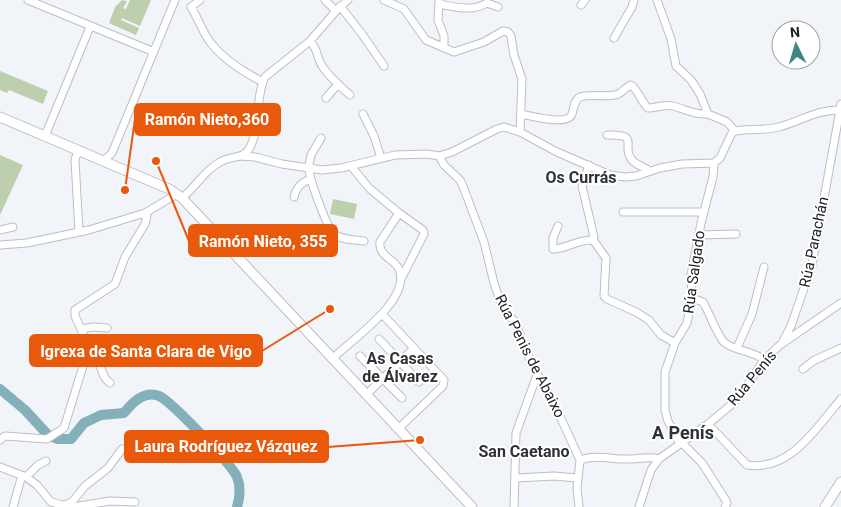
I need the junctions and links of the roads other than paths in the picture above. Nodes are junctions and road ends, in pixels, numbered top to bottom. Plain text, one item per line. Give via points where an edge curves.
1 (28, 0) edge
2 (175, 0) edge
3 (200, 0) edge
4 (325, 0) edge
5 (348, 0) edge
6 (384, 0) edge
7 (634, 0) edge
8 (657, 0) edge
9 (439, 2) edge
10 (498, 7) dead end
11 (338, 8) junction
12 (90, 27) junction
13 (614, 38) dead end
14 (310, 41) junction
15 (444, 48) junction
16 (154, 52) junction
17 (384, 66) dead end
18 (263, 82) junction
19 (338, 84) junction
20 (350, 95) dead end
21 (326, 98) dead end
22 (840, 107) edge
23 (363, 114) dead end
24 (521, 114) junction
25 (708, 114) junction
26 (0, 117) edge
27 (735, 131) junction
28 (520, 132) junction
29 (607, 135) dead end
30 (45, 136) junction
31 (321, 138) dead end
32 (250, 148) junction
33 (78, 150) junction
34 (240, 156) junction
35 (439, 156) junction
36 (255, 157) junction
37 (381, 158) junction
38 (103, 161) junction
39 (714, 163) junction
40 (589, 165) junction
41 (351, 166) junction
42 (309, 169) junction
43 (649, 171) junction
44 (311, 179) junction
45 (180, 196) junction
46 (294, 197) dead end
47 (622, 212) dead end
48 (704, 212) junction
49 (146, 213) junction
50 (399, 213) junction
51 (558, 226) dead end
52 (14, 227) dead end
53 (0, 230) edge
54 (79, 232) junction
55 (736, 234) dead end
56 (699, 235) junction
57 (593, 240) junction
58 (364, 241) dead end
59 (0, 245) edge
60 (409, 264) junction
61 (396, 266) junction
62 (764, 267) dead end
63 (401, 279) junction
64 (692, 298) junction
65 (841, 303) edge
66 (382, 314) junction
67 (106, 328) dead end
68 (82, 329) junction
69 (379, 339) dead end
70 (675, 344) junction
71 (780, 345) junction
72 (414, 348) junction
73 (737, 348) junction
74 (841, 348) edge
75 (87, 353) junction
76 (360, 356) dead end
77 (332, 359) junction
78 (764, 360) junction
79 (400, 362) junction
80 (803, 369) dead end
81 (537, 374) junction
82 (383, 378) junction
83 (110, 382) dead end
84 (419, 382) dead end
85 (367, 394) junction
86 (402, 398) dead end
87 (841, 399) edge
88 (708, 424) junction
89 (399, 428) junction
90 (0, 440) edge
91 (681, 443) junction
92 (122, 450) dead end
93 (659, 459) junction
94 (580, 460) junction
95 (46, 461) dead end
96 (0, 466) edge
97 (24, 476) junction
98 (516, 478) junction
99 (577, 478) junction
100 (841, 482) edge
101 (135, 502) dead end
102 (62, 505) junction
103 (13, 507) edge
104 (472, 507) edge
105 (514, 507) edge
106 (579, 507) edge
107 (639, 507) edge
108 (725, 507) edge
109 (826, 507) edge

1 - 12 street
2 - 16 street
3 - 18 street via 191,7 210,41 225,58
4 - 11 street
5 - 11 street
6 - 15 street via 404,9 426,40
7 - 13 street
8 - 25 street via 671,39 676,66 692,80
9 - 10 street via 467,9 487,3
9 - 15 street via 438,20 444,36
11 - 14 street
11 - 17 street via 362,34
12 - 16 street
12 - 30 street
14 - 18 street
14 - 19 street via 322,65
15 - 24 street via 458,52 503,31 508,32 522,79
16 - 38 street via 112,153
18 - 32 street
19 - 20 street
19 - 21 street
22 - 27 street via 778,127
22 - 71 street, Rúa Parachán via 812,265 791,326
23 - 37 street
24 - 25 street via 566,120 572,116 578,98 618,94 631,85 648,108 672,106 685,112
24 - 28 street
25 - 27 street via 727,122
26 - 30 main road
27 - 39 street
28 - 35 street via 500,128
28 - 40 street
29 - 43 street via 627,138 632,161
30 - 33 main road
31 - 42 street via 311,155
32 - 34 street
32 - 36 street
33 - 38 main road
33 - 54 street via 75,160
34 - 36 street
34 - 45 street via 222,160
35 - 37 street via 406,154
35 - 81 street, Rúa Penis de Abaixo via 460,180 484,242 502,307 516,321
36 - 42 street
37 - 41 street
38 - 45 main road
39 - 43 street via 682,164
39 - 48 street, Rúa Salgado
40 - 43 street via 618,177
40 - 57 street via 582,186
41 - 42 street
41 - 50 street via 369,188
42 - 44 street
44 - 46 street via 297,188
44 - 58 street via 327,224 334,234
45 - 49 street
45 - 77 main road
47 - 48 street, Rúa Salgado
48 - 56 street, Rúa Salgado
49 - 54 street
49 - 68 street via 144,224 124,257 115,284 75,310
50 - 60 street via 421,227 424,234
50 - 61 street via 379,246
51 - 57 street via 553,249
52 - 53 street
54 - 59 street
55 - 56 street
56 - 64 street, Rúa Salgado via 691,275
57 - 70 street via 606,258 604,296 648,320
60 - 61 street
60 - 63 street
61 - 63 street
62 - 73 street via 752,314
63 - 66 street via 397,294
64 - 70 street, Rúa Salgado via 687,323
64 - 73 street via 703,302 725,343
65 - 71 street, Rúa Penís
66 - 72 street
66 - 77 street
67 - 68 street
68 - 75 street
69 - 79 street
70 - 91 street, Rúa Salgado via 665,372 665,410
71 - 78 street, Rúa Penís
72 - 79 street
72 - 89 street via 444,380 444,386
73 - 78 street
74 - 80 street
75 - 83 street via 99,360 106,380
75 - 90 street via 64,428 47,439 5,436
76 - 82 street
77 - 85 main road
78 - 88 street, Rúa Penís via 740,396
79 - 82 street
79 - 84 street
81 - 94 street, Rúa Penis de Abaixo
81 - 98 street via 516,433
82 - 85 street
82 - 86 street
85 - 89 main road
87 - 88 street via 809,438 786,457 766,465 748,465
88 - 91 street, Rúa Penís
89 - 104 main road
91 - 93 street, Rúa Penís
91 - 108 street, Rúa Salgado via 702,463 725,499
92 - 102 street via 72,502
93 - 94 street via 593,456
93 - 107 street, Rúa Penís via 651,470
94 - 99 street
95 - 97 street
96 - 97 street
97 - 102 street via 52,502
97 - 103 street
98 - 99 street
98 - 105 street
99 - 106 street
100 - 109 main road
101 - 102 street

